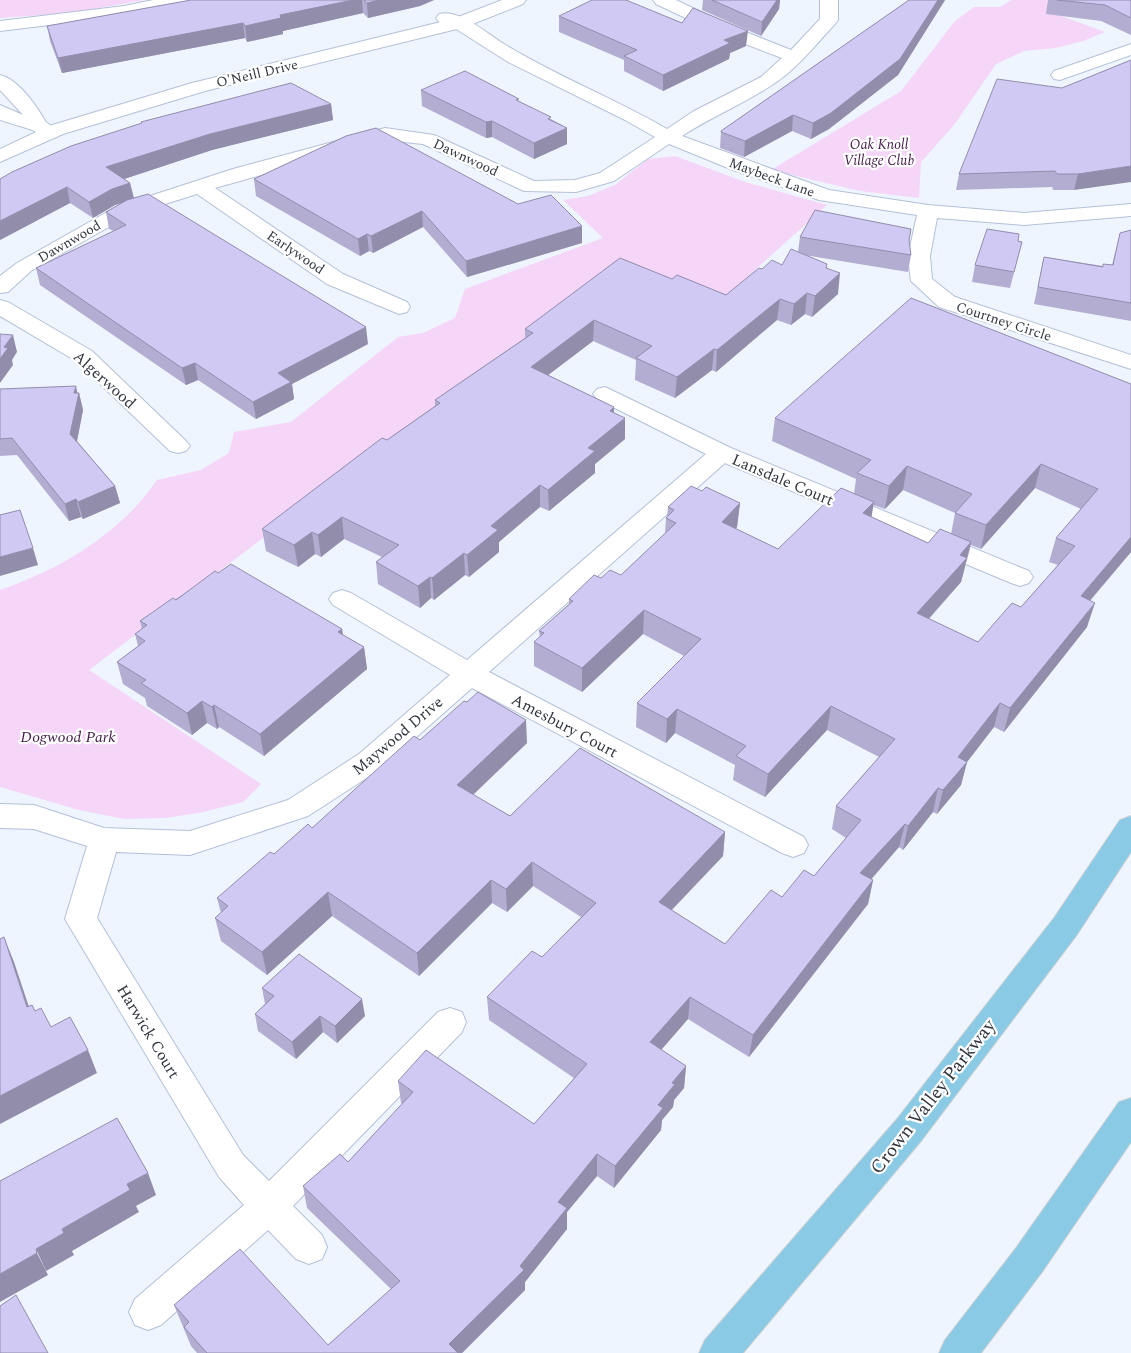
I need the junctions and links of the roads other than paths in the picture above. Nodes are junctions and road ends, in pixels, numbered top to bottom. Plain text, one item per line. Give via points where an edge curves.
1 (179, 0) edge
2 (494, 0) edge
3 (517, 0) edge
4 (662, 0) edge
5 (829, 0) edge
6 (71, 18) junction
7 (452, 21) junction
8 (0, 26) edge
9 (0, 39) edge
10 (1131, 49) edge
11 (794, 58) junction
12 (1060, 75) dead end
13 (0, 80) edge
14 (0, 111) edge
15 (44, 129) junction
16 (670, 138) junction
17 (0, 141) edge
18 (0, 156) edge
19 (199, 186) junction
20 (1131, 210) edge
21 (928, 211) junction
22 (0, 287) edge
23 (0, 307) edge
24 (399, 307) dead end
25 (1131, 362) edge
26 (605, 394) dead end
27 (178, 446) dead end
28 (722, 453) junction
29 (1020, 577) dead end
30 (342, 598) dead end
31 (469, 674) junction
32 (0, 816) edge
33 (1131, 828) edge
34 (104, 840) junction
35 (793, 845) dead end
36 (450, 1022) dead end
37 (1131, 1113) edge
38 (269, 1206) junction
39 (309, 1247) dead end
40 (148, 1312) dead end
41 (718, 1353) edge
42 (958, 1353) edge

1 - 6 street
2 - 7 street, O'Neill Drive
3 - 7 street, O'Neill Drive
4 - 11 street
5 - 11 street, Dawnwood via 830,20
6 - 8 street
6 - 9 street
7 - 15 street, O'Neill Drive
7 - 16 street, Maybeck Lane via 514,58
10 - 12 street
11 - 16 street, Dawnwood via 767,81 702,115
13 - 15 street via 28,107
14 - 15 street
15 - 17 street, O'Neill Drive
15 - 18 street, O'Neill Drive
16 - 19 street, Dawnwood via 607,177 576,186 531,187 427,139 385,134
16 - 21 street, Maybeck Lane via 826,196
19 - 22 street, Dawnwood via 123,211 24,267
19 - 24 street, Earlywood via 335,279
20 - 21 street, Maybeck Lane via 1024,219
21 - 25 street, Courtney Circle via 919,256 922,281 947,302
23 - 27 street, Algerwood via 84,356
26 - 28 street, Lansdale Court
28 - 29 street, Lansdale Court
28 - 31 street, Maywood Drive
30 - 31 street, Amesbury Court
31 - 34 street, Maywood Drive via 369,762 298,808 190,843
31 - 35 street, Amesbury Court
32 - 34 street, Maywood Drive via 34,817
33 - 41 main road, Crown Valley Parkway via 1065,927 909,1130
34 - 38 street, Harwick Court via 81,919 231,1166
36 - 38 street
37 - 42 main road via 1029,1260
38 - 39 street, Harwick Court
38 - 40 street

